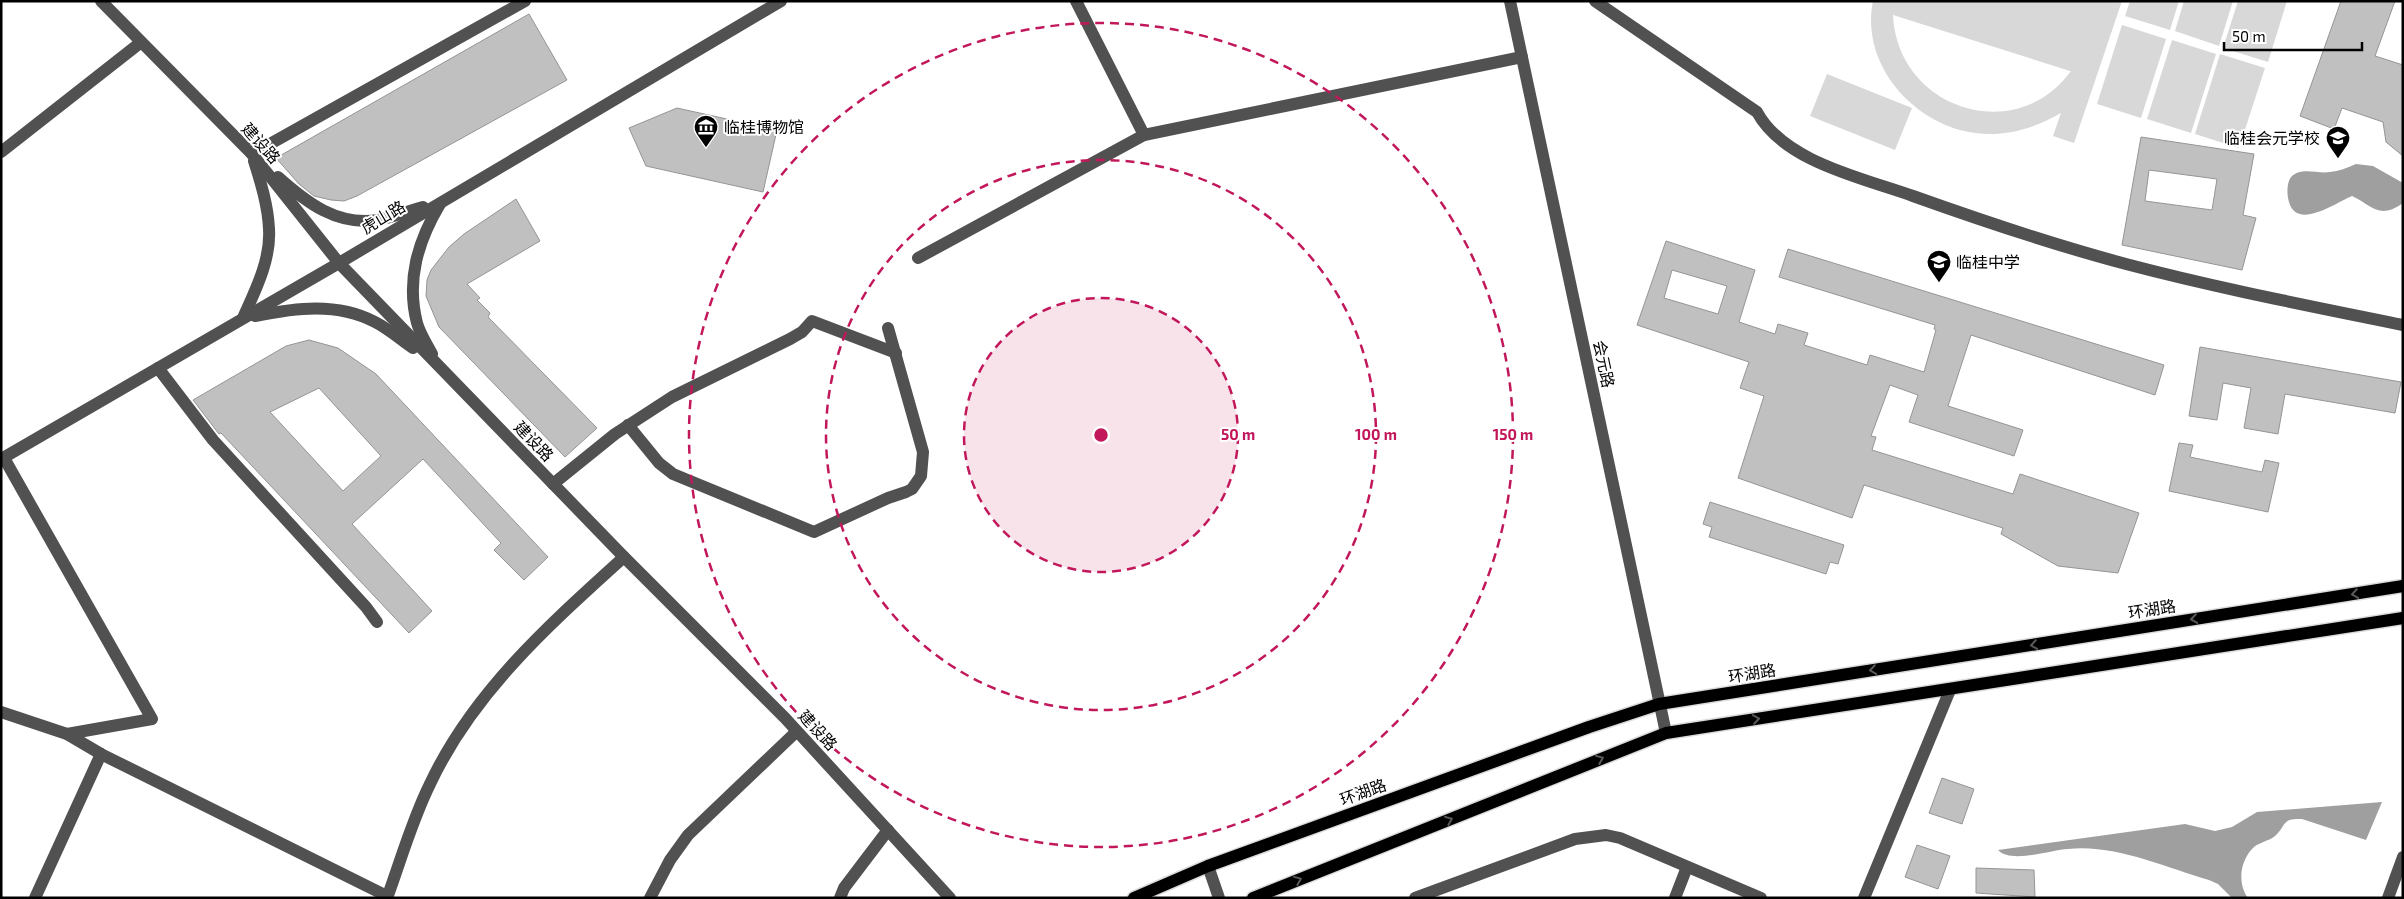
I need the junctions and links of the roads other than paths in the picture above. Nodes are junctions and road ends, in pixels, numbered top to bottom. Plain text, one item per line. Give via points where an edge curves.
1 (101, 1) edge
2 (525, 1) edge
3 (781, 1) edge
4 (1076, 1) edge
5 (1510, 1) edge
6 (1595, 1) edge
7 (140, 43) junction
8 (1522, 57) junction
9 (1144, 135) junction
10 (1, 152) edge
11 (252, 154) junction
12 (442, 202) junction
13 (918, 258) dead end
14 (339, 263) junction
15 (243, 318) junction
16 (2403, 325) edge
17 (888, 328) dead end
18 (896, 353) junction
19 (438, 366) junction
20 (158, 368) junction
21 (628, 425) junction
22 (2, 458) edge
23 (553, 484) junction
24 (624, 557) junction
25 (2403, 586) edge
26 (2403, 618) edge
27 (377, 622) dead end
28 (1950, 690) junction
29 (1659, 704) junction
30 (1, 712) edge
31 (796, 732) junction
32 (1666, 733) junction
33 (67, 734) junction
34 (101, 754) junction
35 (888, 830) junction
36 (2403, 857) edge
37 (1208, 866) junction
38 (1687, 867) junction
39 (387, 897) edge
40 (35, 898) edge
41 (650, 898) edge
42 (840, 898) edge
43 (950, 898) edge
44 (1134, 898) edge
45 (1219, 898) edge
46 (1253, 898) edge
47 (1415, 898) edge
48 (1674, 898) edge
49 (1761, 898) edge
50 (1864, 898) edge
51 (2388, 898) edge

1 - 7 street, 建设路
2 - 11 street
3 - 12 street, 虎山路
4 - 9 street
5 - 8 street, 会元路
6 - 16 street via 1757,112 1771,132 1814,161 1966,215 2124,264
7 - 10 street
7 - 11 street, 建设路
8 - 9 street
8 - 29 street, 会元路
9 - 13 street
11 - 12 street via 306,201 338,218 377,220
11 - 14 street, 建设路
11 - 15 street via 270,231 259,282
12 - 14 street, 虎山路
12 - 19 street via 425,229 416,256 412,286 417,324
14 - 15 street, 虎山路
14 - 19 street, 建设路
15 - 19 street via 283,310 329,307 375,322
15 - 20 street, 虎山路
17 - 18 street
18 - 21 street via 812,321 802,332 672,397
18 - 21 street via 923,452 920,476 912,489 814,532 673,474 659,463
19 - 23 street, 建设路
20 - 22 street, 虎山路
20 - 27 street via 213,440
21 - 23 street
22 - 33 street via 152,719
23 - 24 street, 建设路
24 - 31 street, 建设路
24 - 39 street via 503,672 477,704 430,784
25 -> 29 main road, 环湖路
26 - 28 main road
32 -> 28 main road
28 - 50 street
29 - 32 street, 会元路
29 - 37 main road, 环湖路
30 - 33 street
31 - 35 street, 建设路
31 - 41 street via 688,835 670,860
46 -> 32 main road
33 - 34 street
34 - 39 street
34 - 40 street
35 - 42 street
35 - 43 street, 建设路
36 - 51 street
37 - 44 main road, 环湖路
37 - 45 street
38 - 47 street via 1620,838 1590,836
38 - 48 street
38 - 49 street

